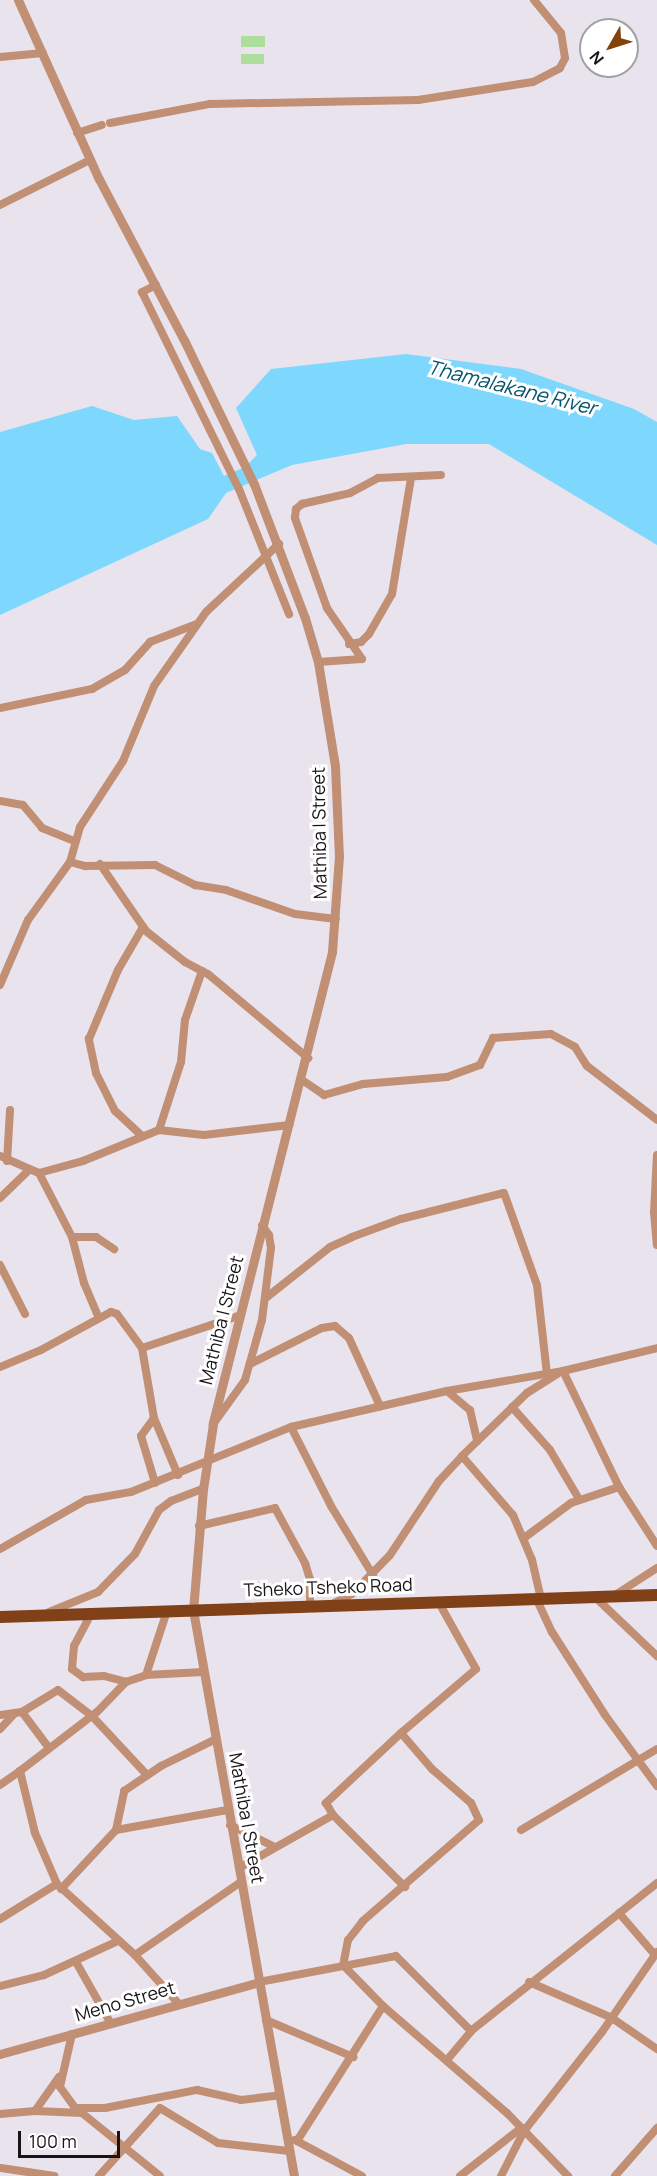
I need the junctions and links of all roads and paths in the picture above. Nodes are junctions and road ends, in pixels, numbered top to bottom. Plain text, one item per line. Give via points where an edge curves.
1 (18, 0) edge
2 (534, 0) edge
3 (43, 53) junction
4 (0, 57) edge
5 (77, 133) junction
6 (90, 160) junction
7 (0, 205) edge
8 (156, 285) junction
9 (441, 475) dead end
10 (411, 478) junction
11 (279, 544) junction
12 (266, 554) junction
13 (289, 614) dead end
14 (197, 624) junction
15 (349, 644) junction
16 (318, 662) junction
17 (0, 708) edge
18 (0, 801) edge
19 (74, 841) junction
20 (70, 862) junction
21 (100, 864) junction
22 (336, 919) junction
23 (142, 927) junction
24 (202, 971) junction
25 (0, 985) edge
26 (308, 1058) junction
27 (302, 1080) junction
28 (10, 1110) dead end
29 (657, 1120) edge
30 (290, 1125) junction
31 (159, 1130) junction
32 (142, 1136) junction
33 (657, 1155) edge
34 (3, 1158) edge
35 (28, 1172) junction
36 (39, 1173) junction
37 (0, 1198) edge
38 (656, 1212) edge
39 (262, 1225) junction
40 (72, 1237) junction
41 (657, 1245) edge
42 (114, 1249) dead end
43 (0, 1267) edge
44 (267, 1297) junction
45 (25, 1314) dead end
46 (238, 1316) junction
47 (99, 1318) junction
48 (142, 1348) junction
49 (657, 1348) edge
50 (250, 1364) junction
51 (0, 1367) edge
52 (562, 1371) junction
53 (547, 1374) junction
54 (447, 1390) junction
55 (380, 1406) junction
56 (512, 1407) junction
57 (154, 1418) junction
58 (213, 1424) junction
59 (291, 1427) junction
60 (477, 1441) junction
61 (462, 1456) junction
62 (207, 1459) junction
63 (178, 1475) junction
64 (154, 1483) junction
65 (619, 1487) junction
66 (203, 1489) junction
67 (579, 1499) junction
68 (199, 1526) junction
69 (524, 1538) junction
70 (657, 1546) edge
71 (0, 1549) edge
72 (657, 1568) edge
73 (373, 1575) junction
74 (657, 1595) edge
75 (614, 1596) junction
76 (595, 1597) junction
77 (538, 1598) junction
78 (438, 1601) junction
79 (330, 1605) junction
80 (310, 1606) junction
81 (193, 1610) junction
82 (167, 1611) junction
83 (91, 1614) junction
84 (38, 1616) junction
85 (0, 1617) edge
86 (657, 1656) edge
87 (203, 1672) junction
88 (146, 1675) junction
89 (126, 1682) junction
90 (18, 1712) junction
91 (0, 1715) edge
92 (92, 1716) junction
93 (0, 1729) edge
94 (401, 1733) junction
95 (216, 1739) junction
96 (49, 1748) junction
97 (657, 1749) edge
98 (635, 1760) junction
99 (20, 1771) junction
100 (147, 1775) junction
101 (0, 1785) edge
102 (657, 1786) edge
103 (227, 1810) junction
104 (333, 1815) junction
105 (230, 1825) junction
106 (116, 1830) junction
107 (521, 1830) dead end
108 (275, 1846) junction
109 (238, 1868) junction
110 (241, 1882) junction
111 (657, 1884) edge
112 (59, 1887) junction
113 (405, 1887) junction
114 (619, 1913) junction
115 (0, 1919) edge
116 (118, 1941) junction
117 (656, 1953) edge
118 (135, 1955) junction
119 (76, 1962) junction
120 (344, 1965) junction
121 (259, 1982) junction
122 (529, 1982) junction
123 (0, 1986) edge
124 (178, 2003) junction
125 (383, 2006) junction
126 (612, 2018) junction
127 (266, 2020) junction
128 (110, 2022) junction
129 (471, 2031) junction
130 (72, 2034) junction
131 (657, 2049) edge
132 (0, 2054) edge
133 (353, 2057) junction
134 (447, 2060) junction
135 (60, 2076) junction
136 (280, 2095) junction
137 (74, 2108) junction
138 (35, 2110) junction
139 (82, 2113) junction
140 (0, 2114) edge
141 (657, 2128) edge
142 (522, 2129) junction
143 (287, 2136) junction
144 (297, 2141) junction
145 (126, 2148) junction
146 (289, 2151) junction
147 (1, 2168) edge
148 (158, 2175) edge
149 (7, 2176) edge
150 (54, 2176) edge
151 (99, 2176) edge
152 (294, 2176) edge
153 (362, 2176) edge
154 (460, 2176) edge
155 (501, 2176) edge
156 (568, 2176) edge
157 (615, 2176) edge

1 - 3 street, Mathiba I Street
2 - 5 street via 561,33 565,58 560,68 533,82 418,100 210,104
3 - 4 street
3 - 5 street, Mathiba I Street
5 - 6 street, Mathiba I Street
6 - 7 street
6 - 8 street, Mathiba I Street
8 - 11 street, Mathiba I Street via 230,432
8 - 12 street via 142,292 239,489
9 - 10 street
10 - 15 street via 392,594 369,634 362,642
10 - 15 street via 378,478 350,493 302,504 296,509 295,519 327,608
11 - 12 street
11 - 16 street, Mathiba I Street
12 - 13 street
12 - 14 street
14 - 17 street via 150,642 125,670 92,689
14 - 19 street via 154,686 123,760
15 - 16 street via 362,659
16 - 22 street, Mathiba I Street via 337,794
18 - 19 street via 23,806 42,828
19 - 20 street
20 - 21 street
20 - 25 street via 28,920
21 - 22 street via 165,867 195,885 226,890 295,914
21 - 23 street
22 - 26 street, Mathiba I Street
23 - 24 street
23 - 32 street via 88,1039 96,1073 115,1111
24 - 26 street
24 - 31 street via 185,1020 181,1062
26 - 27 street, Mathiba I Street
27 - 29 street via 324,1095 363,1084 447,1077 480,1065 493,1038 552,1034 575,1047 587,1066
27 - 30 street, Mathiba I Street
28 - 34 street
30 - 31 street via 204,1135
30 - 39 street, Mathiba I Street
31 - 32 street
32 - 36 street via 74,1164
33 - 38 street
34 - 35 street
35 - 36 street
35 - 37 street
36 - 40 street
38 - 41 street
39 - 44 street via 270,1234 271,1248
39 - 46 street, Mathiba I Street
40 - 42 street via 96,1237
40 - 47 street via 84,1283
43 - 45 street
44 - 50 street
44 - 53 street via 313,1259 345,1240 401,1219 504,1193 537,1285
46 - 48 street
46 - 58 street, Mathiba I Street
47 - 48 street via 117,1314
47 - 51 street
48 - 57 street
49 - 52 street
50 - 55 street via 322,1328 335,1326 349,1338
50 - 58 street via 239,1391
52 - 53 street
52 - 56 street
52 - 65 street
53 - 54 street
54 - 55 street
54 - 60 street via 470,1410
55 - 59 street
56 - 60 street
56 - 67 street via 550,1450
57 - 63 street
57 - 64 street via 141,1436
58 - 62 street, Mathiba I Street
59 - 62 street
59 - 73 street via 331,1506
60 - 61 street
61 - 69 street via 506,1505
61 - 73 street via 439,1481 403,1540
62 - 63 street
62 - 66 street, Mathiba I Street
63 - 64 street
64 - 71 street via 122,1495 106,1494 86,1500
65 - 67 street
65 - 70 street
66 - 68 street, Mathiba I Street
66 - 84 street via 164,1505 135,1554 98,1592
67 - 69 street
68 - 80 street via 275,1508 305,1563
68 - 81 street, Mathiba I Street
69 - 77 street
72 - 75 street
73 - 79 street
74 - 75 highway, Tsheko Tsheko Road
75 - 76 highway, Tsheko Tsheko Road
76 - 77 highway, Tsheko Tsheko Road
76 - 86 street
77 - 78 highway, Tsheko Tsheko Road
77 - 98 street via 552,1632
78 - 79 highway, Tsheko Tsheko Road
78 - 94 street via 476,1669
79 - 80 highway, Tsheko Tsheko Road
80 - 81 highway, Tsheko Tsheko Road
81 - 82 highway, Tsheko Tsheko Road
81 - 87 street, Mathiba I Street
82 - 83 highway, Tsheko Tsheko Road
82 - 88 street
83 - 84 highway, Tsheko Tsheko Road
83 - 89 street via 74,1646 72,1669 83,1677 104,1676
84 - 85 highway, Tsheko Tsheko Road
87 - 88 street
87 - 95 street, Mathiba I Street
88 - 89 street
89 - 92 street
90 - 91 street
90 - 92 street via 58,1690
90 - 93 street
90 - 96 street
92 - 96 street
92 - 100 street
94 - 104 street via 327,1800
94 - 113 street via 432,1769 471,1803 479,1820
95 - 100 street
95 - 103 street, Mathiba I Street
96 - 99 street
97 - 98 street
98 - 102 street
98 - 107 street
99 - 101 street
99 - 112 street via 35,1833
100 - 106 street via 122,1793
103 - 105 street, Mathiba I Street
103 - 106 street
104 - 108 street
104 - 113 street
105 - 108 street
105 - 109 street, Mathiba I Street
106 - 112 street
108 - 109 street
109 - 110 street, Mathiba I Street
110 - 118 street
110 - 121 street, Mathiba I Street
111 - 114 street
112 - 115 street
112 - 116 street
113 - 120 street via 353,1931 344,1950
114 - 117 street
114 - 122 street
116 - 118 street
116 - 119 street
117 - 126 street
118 - 124 street
119 - 123 street
119 - 128 street
120 - 121 street
120 - 125 street
120 - 129 street via 396,1956
121 - 124 street, Meno Street
121 - 127 street, Mathiba I Street
122 - 126 street
122 - 129 street
124 - 128 street, Meno Street
125 - 133 street
125 - 134 street
126 - 131 street
126 - 142 street
127 - 133 street
127 - 136 street, Mathiba I Street
128 - 130 street, Meno Street
129 - 134 street
130 - 132 street, Meno Street
130 - 135 street
133 - 144 street
134 - 142 street
135 - 137 street via 62,2094
135 - 138 street
136 - 137 street via 241,2100 197,2090 105,2108
136 - 143 street, Mathiba I Street
137 - 139 street
138 - 139 street
138 - 140 street
139 - 145 street
141 - 157 street
142 - 154 street
142 - 155 street
142 - 156 street
143 - 144 street
143 - 146 street, Mathiba I Street
144 - 153 street
145 - 146 street via 160,2108 218,2143
145 - 148 street
145 - 151 street
146 - 152 street, Mathiba I Street
147 - 149 street
147 - 150 street

